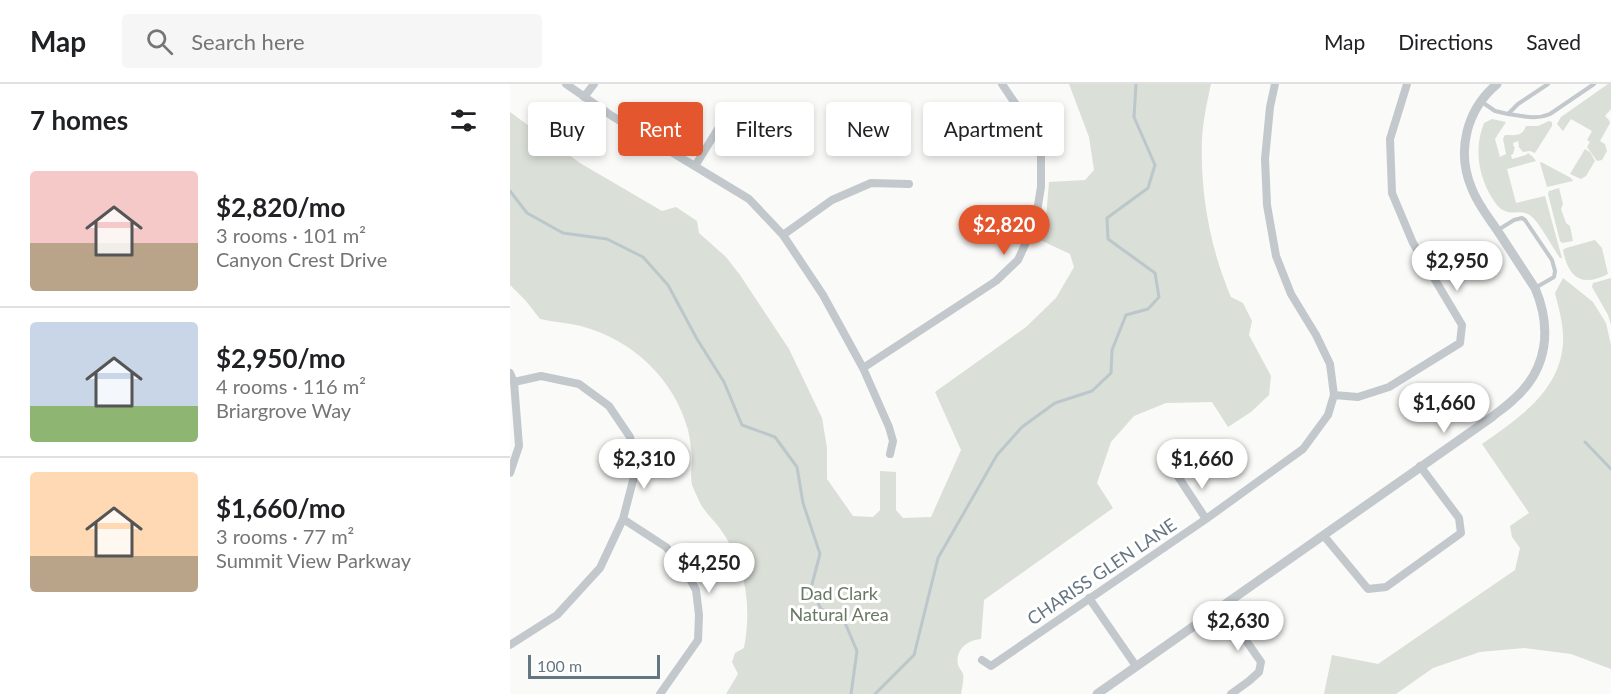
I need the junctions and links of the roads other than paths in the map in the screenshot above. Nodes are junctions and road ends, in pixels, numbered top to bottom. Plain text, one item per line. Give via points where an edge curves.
1 (566, 84) edge
2 (594, 84) edge
3 (1002, 84) edge
4 (1275, 84) edge
5 (1407, 84) edge
6 (1497, 84) edge
7 (1548, 84) edge
8 (1594, 84) edge
9 (584, 97) junction
10 (1481, 101) junction
11 (1508, 114) junction
12 (715, 133) edge
13 (694, 166) junction
14 (909, 184) dead end
15 (1497, 231) junction
16 (783, 235) junction
17 (1534, 288) junction
18 (863, 368) junction
19 (510, 373) edge
20 (514, 382) junction
21 (1334, 395) junction
22 (890, 454) dead end
23 (1420, 466) junction
24 (510, 473) edge
25 (1177, 475) dead end
26 (623, 519) junction
27 (1206, 519) junction
28 (1324, 536) junction
29 (1089, 598) junction
30 (1222, 606) junction
31 (510, 645) edge
32 (982, 660) dead end
33 (1136, 666) junction
34 (660, 694) edge
35 (1097, 694) edge
36 (1231, 694) edge

1 - 9 street
2 - 9 street
3 - 18 street via 1041,151 1035,223 1018,260 996,281
4 - 21 street, CHARISS GLEN LANE via 1265,159 1275,256 1330,364
5 - 21 street via 1390,139 1392,193 1413,243 1462,324 1460,343 1389,387 1358,397
6 - 10 street
7 - 11 lane
8 - 11 lane via 1544,117
9 - 13 street
10 - 11 lane via 1494,111
10 - 15 street via 1466,133 1464,161 1473,191
12 - 13 street
13 - 16 street via 749,199
14 - 16 street via 872,183 832,200
15 - 17 street
15 - 17 lane via 1522,218 1552,260 1554,277
16 - 18 street via 824,295
17 - 23 street via 1543,311 1545,337 1533,376 1514,400
18 - 22 street via 889,427 893,441
19 - 20 street
20 - 24 street via 519,446
20 - 26 street via 541,376 579,384 609,406 630,437 636,469
21 - 27 street, CHARISS GLEN LANE via 1328,415 1303,449
23 - 28 street
23 - 28 street via 1459,518 1461,533 1386,587 1368,588
25 - 27 street
26 - 31 street via 600,568 557,615
26 - 34 street via 666,547 696,590 698,640
27 - 29 street, CHARISS GLEN LANE
28 - 30 street
29 - 32 street, CHARISS GLEN LANE via 991,666
29 - 33 street
30 - 33 street
30 - 36 street via 1261,662 1259,672
33 - 35 street

